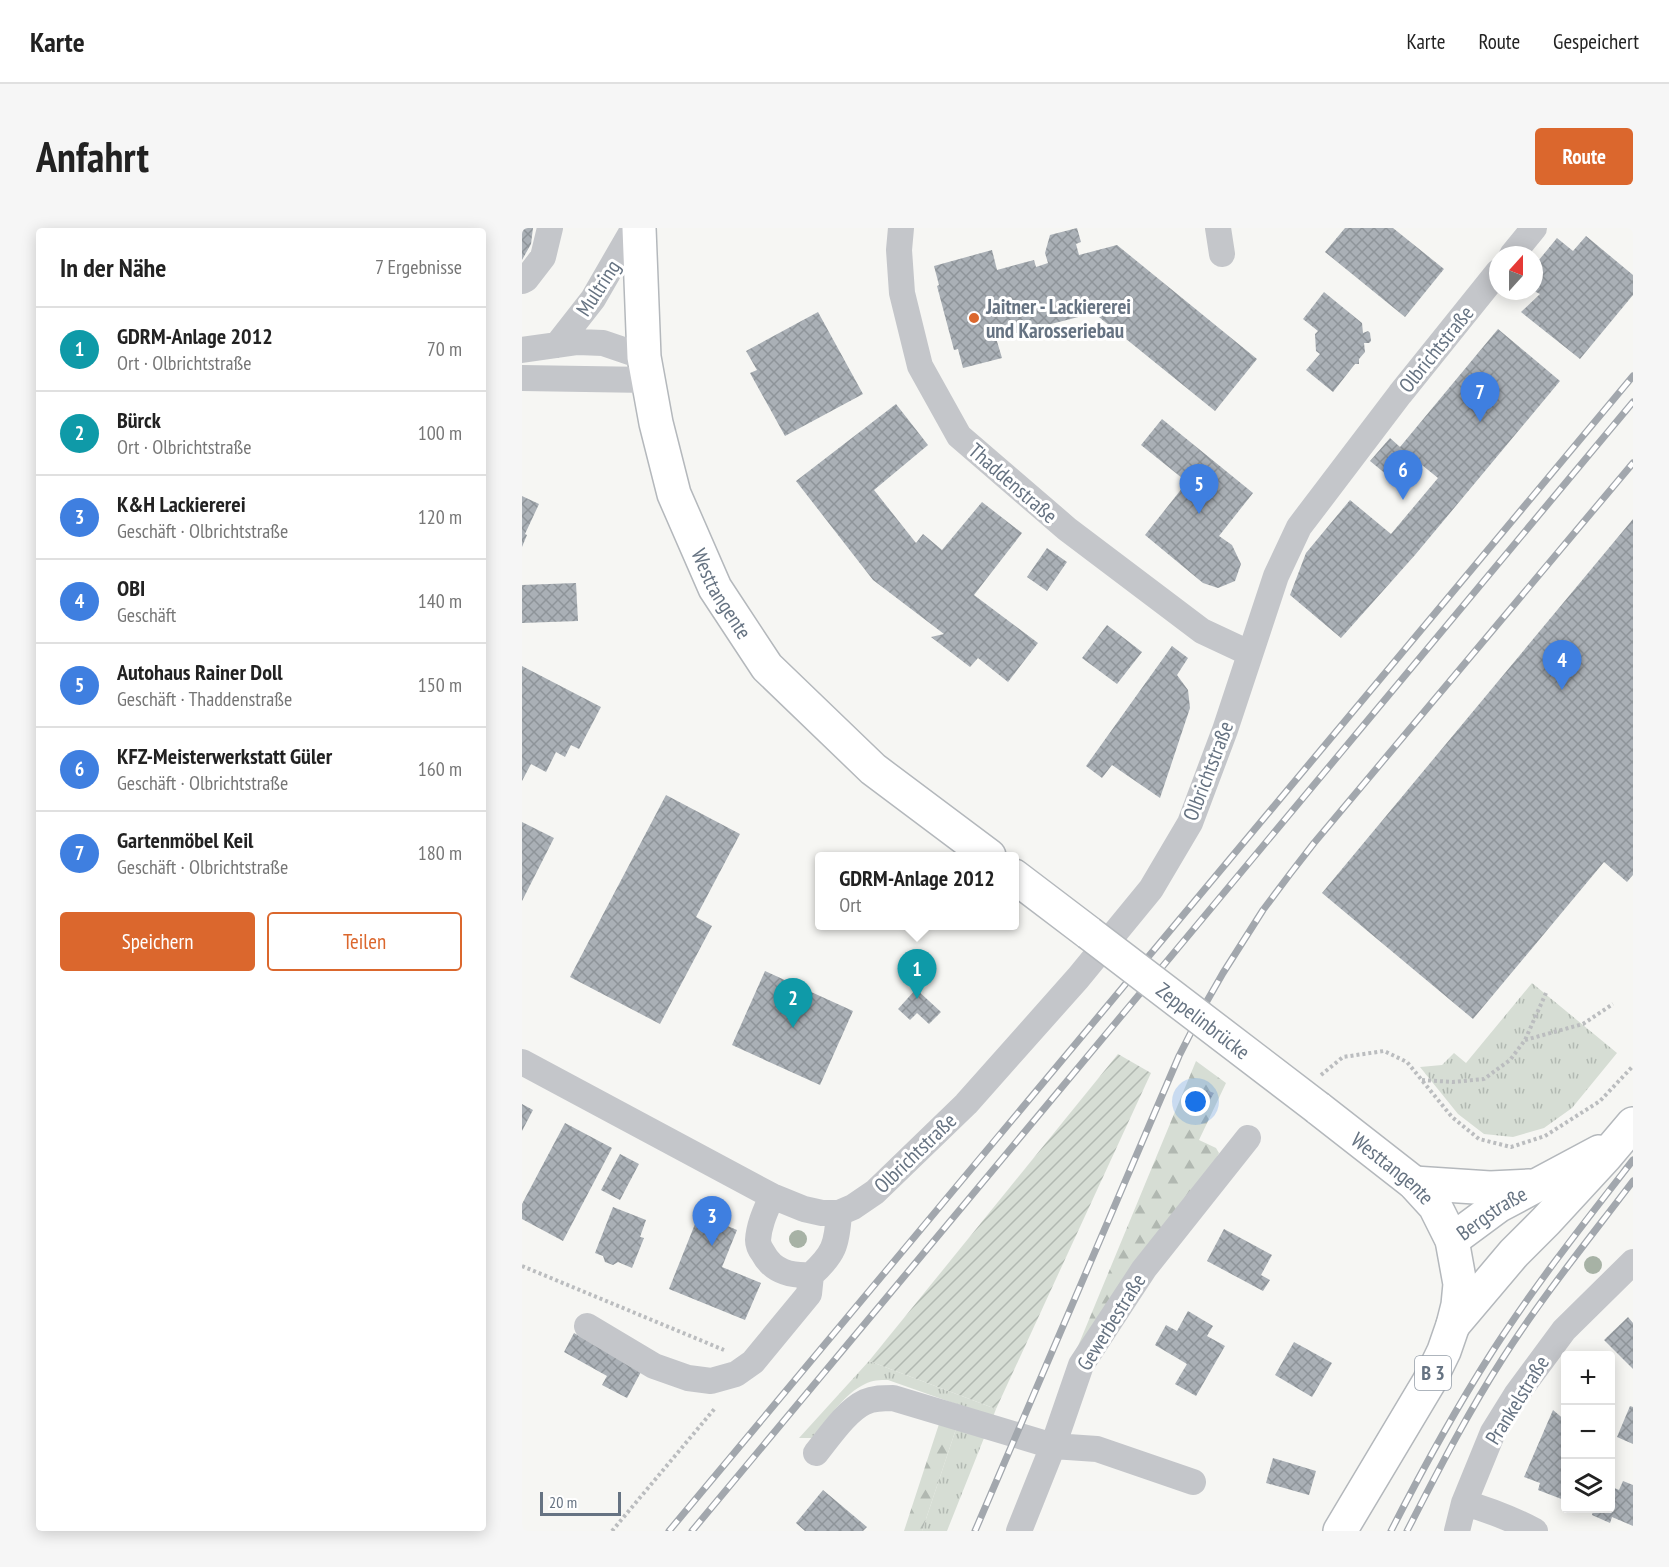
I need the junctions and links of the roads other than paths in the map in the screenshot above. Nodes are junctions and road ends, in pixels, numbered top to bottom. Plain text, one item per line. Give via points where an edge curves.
1 (550, 228) edge
2 (634, 228) edge
3 (639, 228) edge
4 (901, 228) edge
5 (1218, 228) edge
6 (1534, 228) edge
7 (1519, 246) edge
8 (1222, 254) dead end
9 (522, 281) edge
10 (1489, 283) edge
11 (557, 345) junction
12 (522, 350) edge
13 (646, 369) junction
14 (522, 378) edge
15 (1249, 653) junction
16 (984, 852) edge
17 (1019, 880) edge
18 (522, 1062) edge
19 (1318, 1108) joint
20 (1625, 1133) edge
21 (1248, 1138) dead end
22 (1414, 1183) junction
23 (1536, 1185) junction
24 (772, 1196) junction
25 (839, 1213) junction
26 (1546, 1221) junction
27 (1452, 1240) junction
28 (1633, 1262) edge
29 (811, 1275) junction
30 (1453, 1325) junction
31 (587, 1326) dead end
32 (1053, 1446) junction
33 (816, 1453) dead end
34 (1193, 1482) dead end
35 (1464, 1503) junction
36 (1019, 1531) edge
37 (1340, 1531) edge
38 (1457, 1531) edge
39 (1535, 1531) edge

1 - 9 street via 543,257
2 - 11 street, Multring via 593,299
3 - 13 main road, Westtangente
4 - 15 street, Thaddenstraße via 902,293 920,366 959,436 1067,529 1202,631
5 - 8 street
6 - 7 street
10 - 15 street, Olbrichtstraße via 1299,527 1276,576
11 - 12 street, Multring
11 - 13 street, Multring via 603,343
13 - 14 street
13 - 16 main road, Westtangente via 674,494 715,588 767,667 873,769
15 - 25 street, Olbrichtstraße via 1190,822 1151,889 966,1104 876,1192
17 - 19 main road, Zeppelinbrücke, bridge
18 - 24 street
19 - 22 main road, Westtangente
20 - 23 main road, Bergstraße
20 - 26 main road, Bergstraße
21 - 32 street, Gewerbestraße via 1144,1269 1081,1365
22 - 23 main road via 1490,1188
22 - 27 main road, Westtangente via 1435,1206
23 - 27 main road, Bergstraße via 1498,1206
24 - 25 street via 804,1209
24 - 29 street via 762,1218 758,1243 761,1250 781,1272
25 - 29 street via 833,1249
26 - 27 main road, Bergstraße via 1490,1238
26 - 30 main road via 1514,1252
27 - 30 main road, B 3 via 1460,1284
28 - 35 street, Prankelstraße via 1564,1330 1516,1395 1493,1432
29 - 31 street via 809,1294 753,1362 736,1374 711,1381 654,1366
30 - 37 main road, B 3 via 1429,1382
32 - 33 street via 910,1402 877,1398 849,1413
32 - 34 street via 1097,1449
32 - 36 street, Gewerbestraße
35 - 38 street, Prankelstraße
35 - 39 street via 1490,1510

